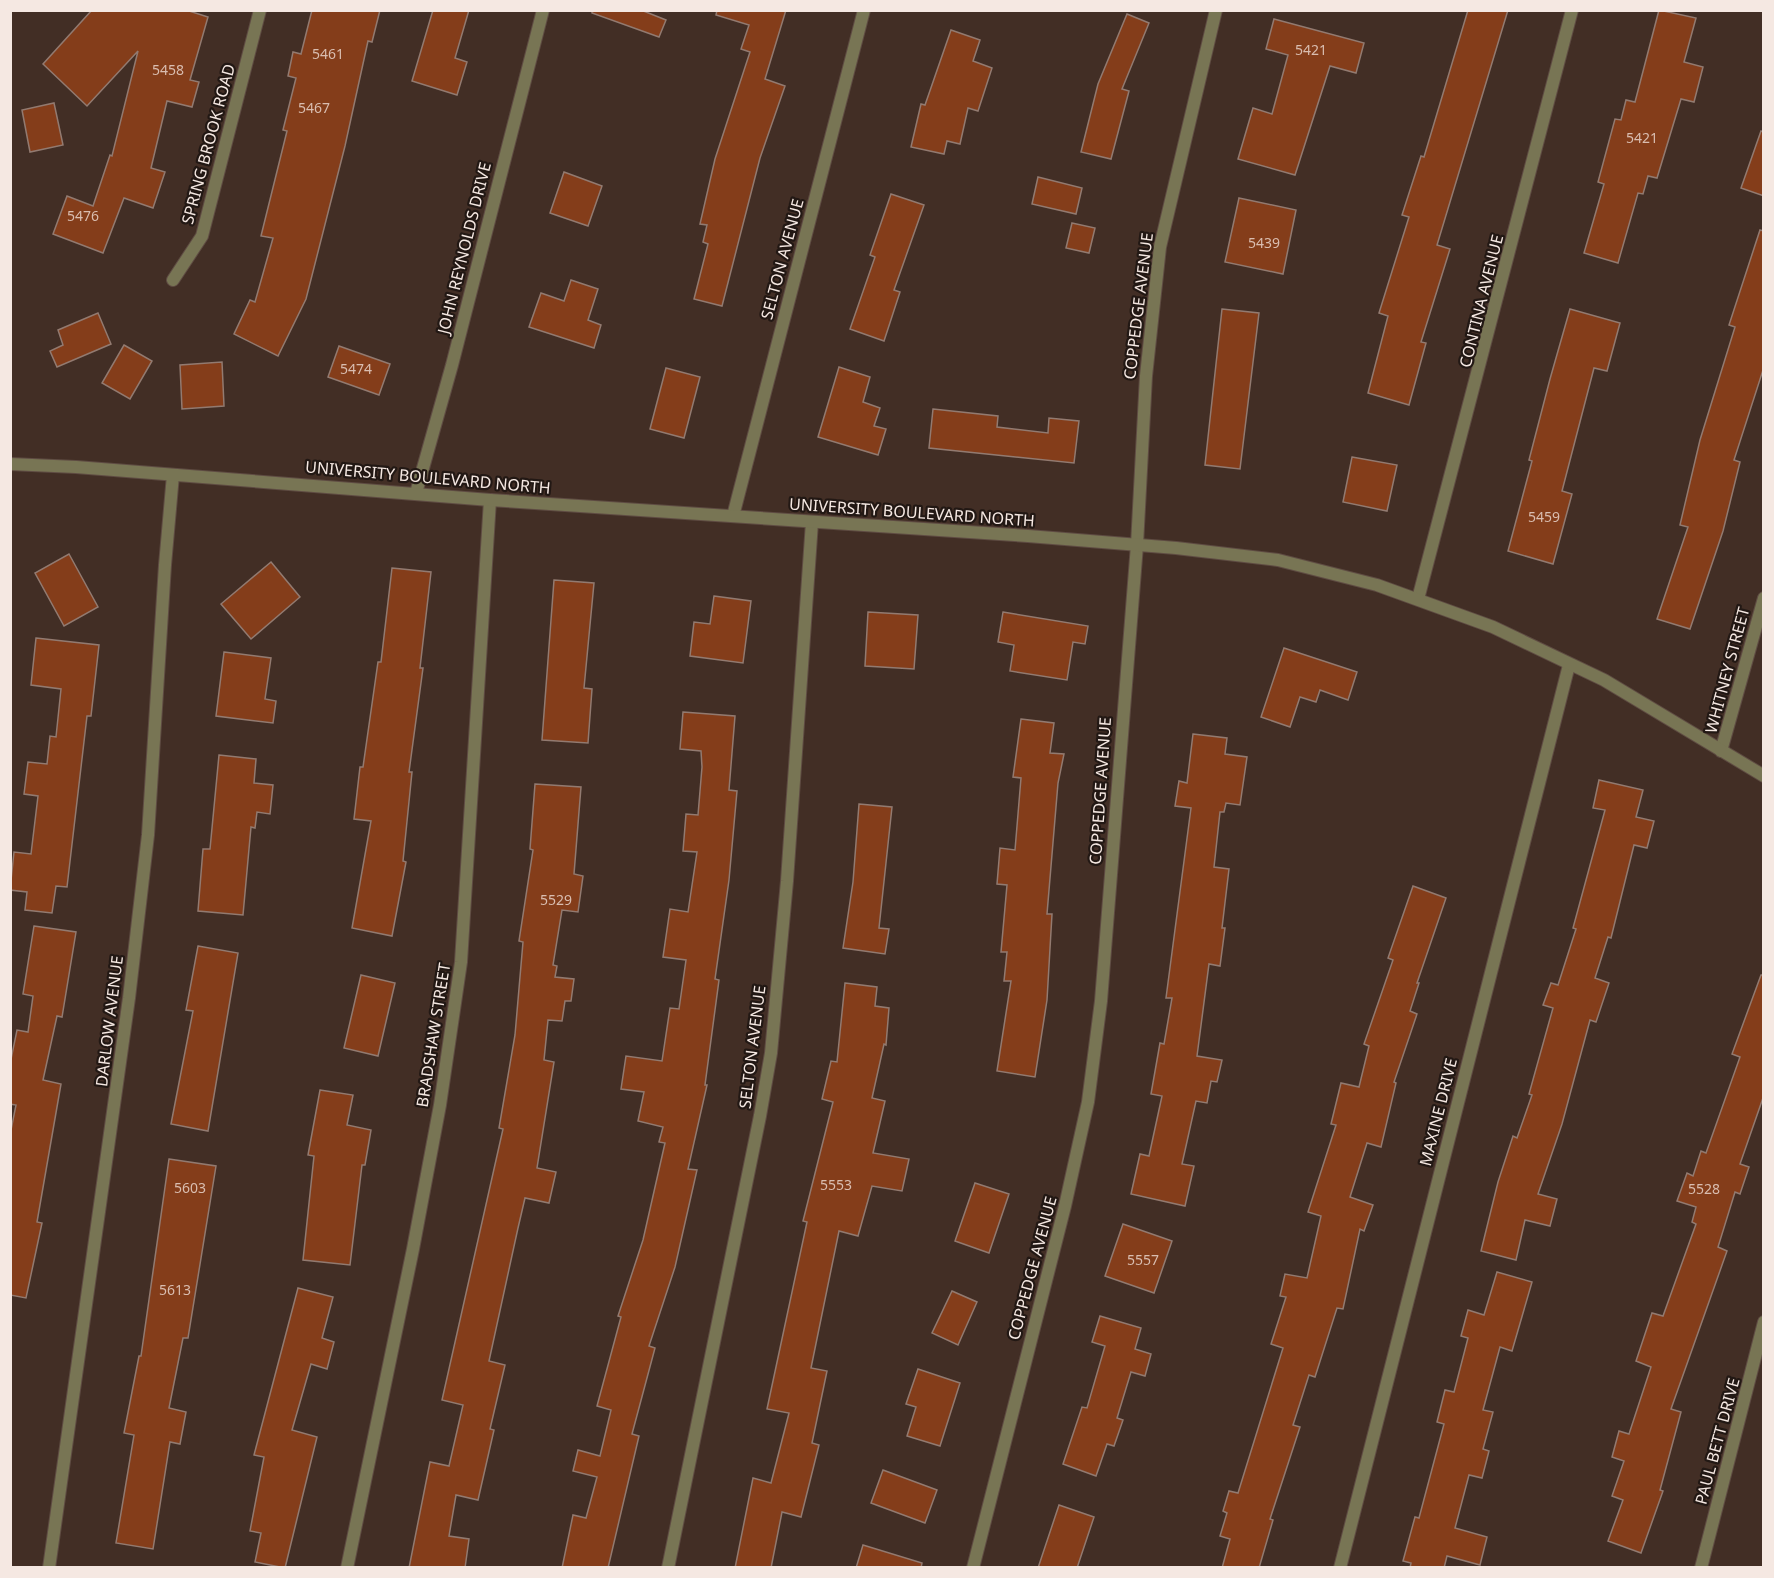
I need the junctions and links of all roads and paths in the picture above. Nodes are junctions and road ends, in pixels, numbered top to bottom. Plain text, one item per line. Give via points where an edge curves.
1 (260, 10) edge
2 (543, 10) edge
3 (864, 10) edge
4 (1216, 10) edge
5 (1572, 10) edge
6 (173, 280) dead end
7 (10, 464) edge
8 (173, 475) junction
9 (416, 493) junction
10 (490, 500) junction
11 (733, 516) junction
12 (812, 522) junction
13 (1137, 545) junction
14 (1764, 598) edge
15 (1418, 599) junction
16 (1569, 665) junction
17 (1722, 751) junction
18 (1764, 776) edge
19 (1764, 1322) edge
20 (50, 1568) edge
21 (347, 1568) edge
22 (668, 1568) edge
23 (973, 1568) edge
24 (1340, 1568) edge
25 (1701, 1568) edge

1 - 6 street, SPRING BROOK ROAD via 202,236
2 - 9 street, JOHN REYNOLDS DRIVE
3 - 11 street, SELTON AVENUE
4 - 13 street, COPPEDGE AVENUE via 1160,247 1146,376
5 - 15 street, CONTINA AVENUE
7 - 8 street, UNIVERSITY BOULEVARD NORTH
8 - 9 street, UNIVERSITY BOULEVARD NORTH
8 - 20 street, DARLOW AVENUE via 148,835 131,987
9 - 10 street, UNIVERSITY BOULEVARD NORTH
10 - 11 street, UNIVERSITY BOULEVARD NORTH
10 - 21 street, BRADSHAW STREET via 461,962 413,1249
11 - 12 street, UNIVERSITY BOULEVARD NORTH
12 - 13 street, UNIVERSITY BOULEVARD NORTH
12 - 22 street, SELTON AVENUE via 771,1053
13 - 15 street, UNIVERSITY BOULEVARD NORTH via 1278,560
13 - 23 street, COPPEDGE AVENUE via 1101,1001 1088,1102
14 - 17 street, WHITNEY STREET
15 - 16 street, UNIVERSITY BOULEVARD NORTH via 1493,627
16 - 17 street, UNIVERSITY BOULEVARD NORTH via 1604,680
16 - 24 street, MAXINE DRIVE
17 - 18 street, UNIVERSITY BOULEVARD NORTH
19 - 25 street, PAUL BETT DRIVE

